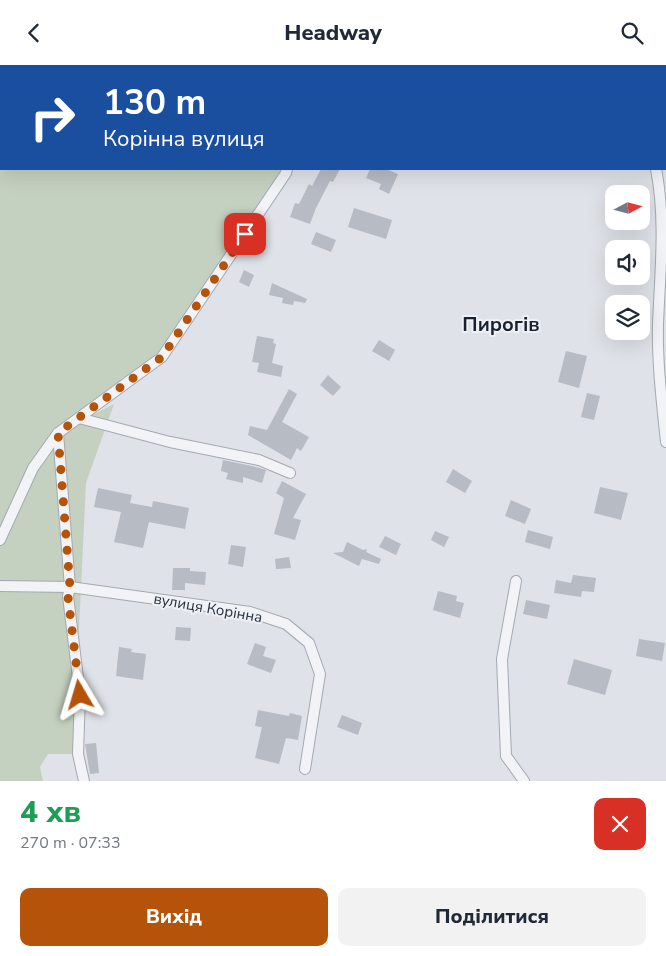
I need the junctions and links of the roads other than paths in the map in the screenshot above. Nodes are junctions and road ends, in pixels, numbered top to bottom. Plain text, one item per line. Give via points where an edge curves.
1 (287, 170) edge
2 (656, 170) edge
3 (664, 242) edge
4 (79, 418) junction
5 (58, 433) junction
6 (666, 442) edge
7 (290, 473) dead end
8 (0, 539) edge
9 (516, 581) dead end
10 (0, 586) edge
11 (70, 587) junction
12 (304, 769) dead end
13 (84, 781) edge
14 (524, 781) edge

1 - 4 street via 162,357
2 - 3 street
3 - 6 street via 658,325
4 - 5 street
4 - 7 street via 170,442 259,459
5 - 8 street via 33,468
5 - 11 street
9 - 14 street via 502,669 506,756
10 - 11 street, вулиця Корінна
11 - 12 street, вулиця Корінна via 250,613 286,624 309,643 320,674
11 - 13 street via 68,597 80,695 78,754

